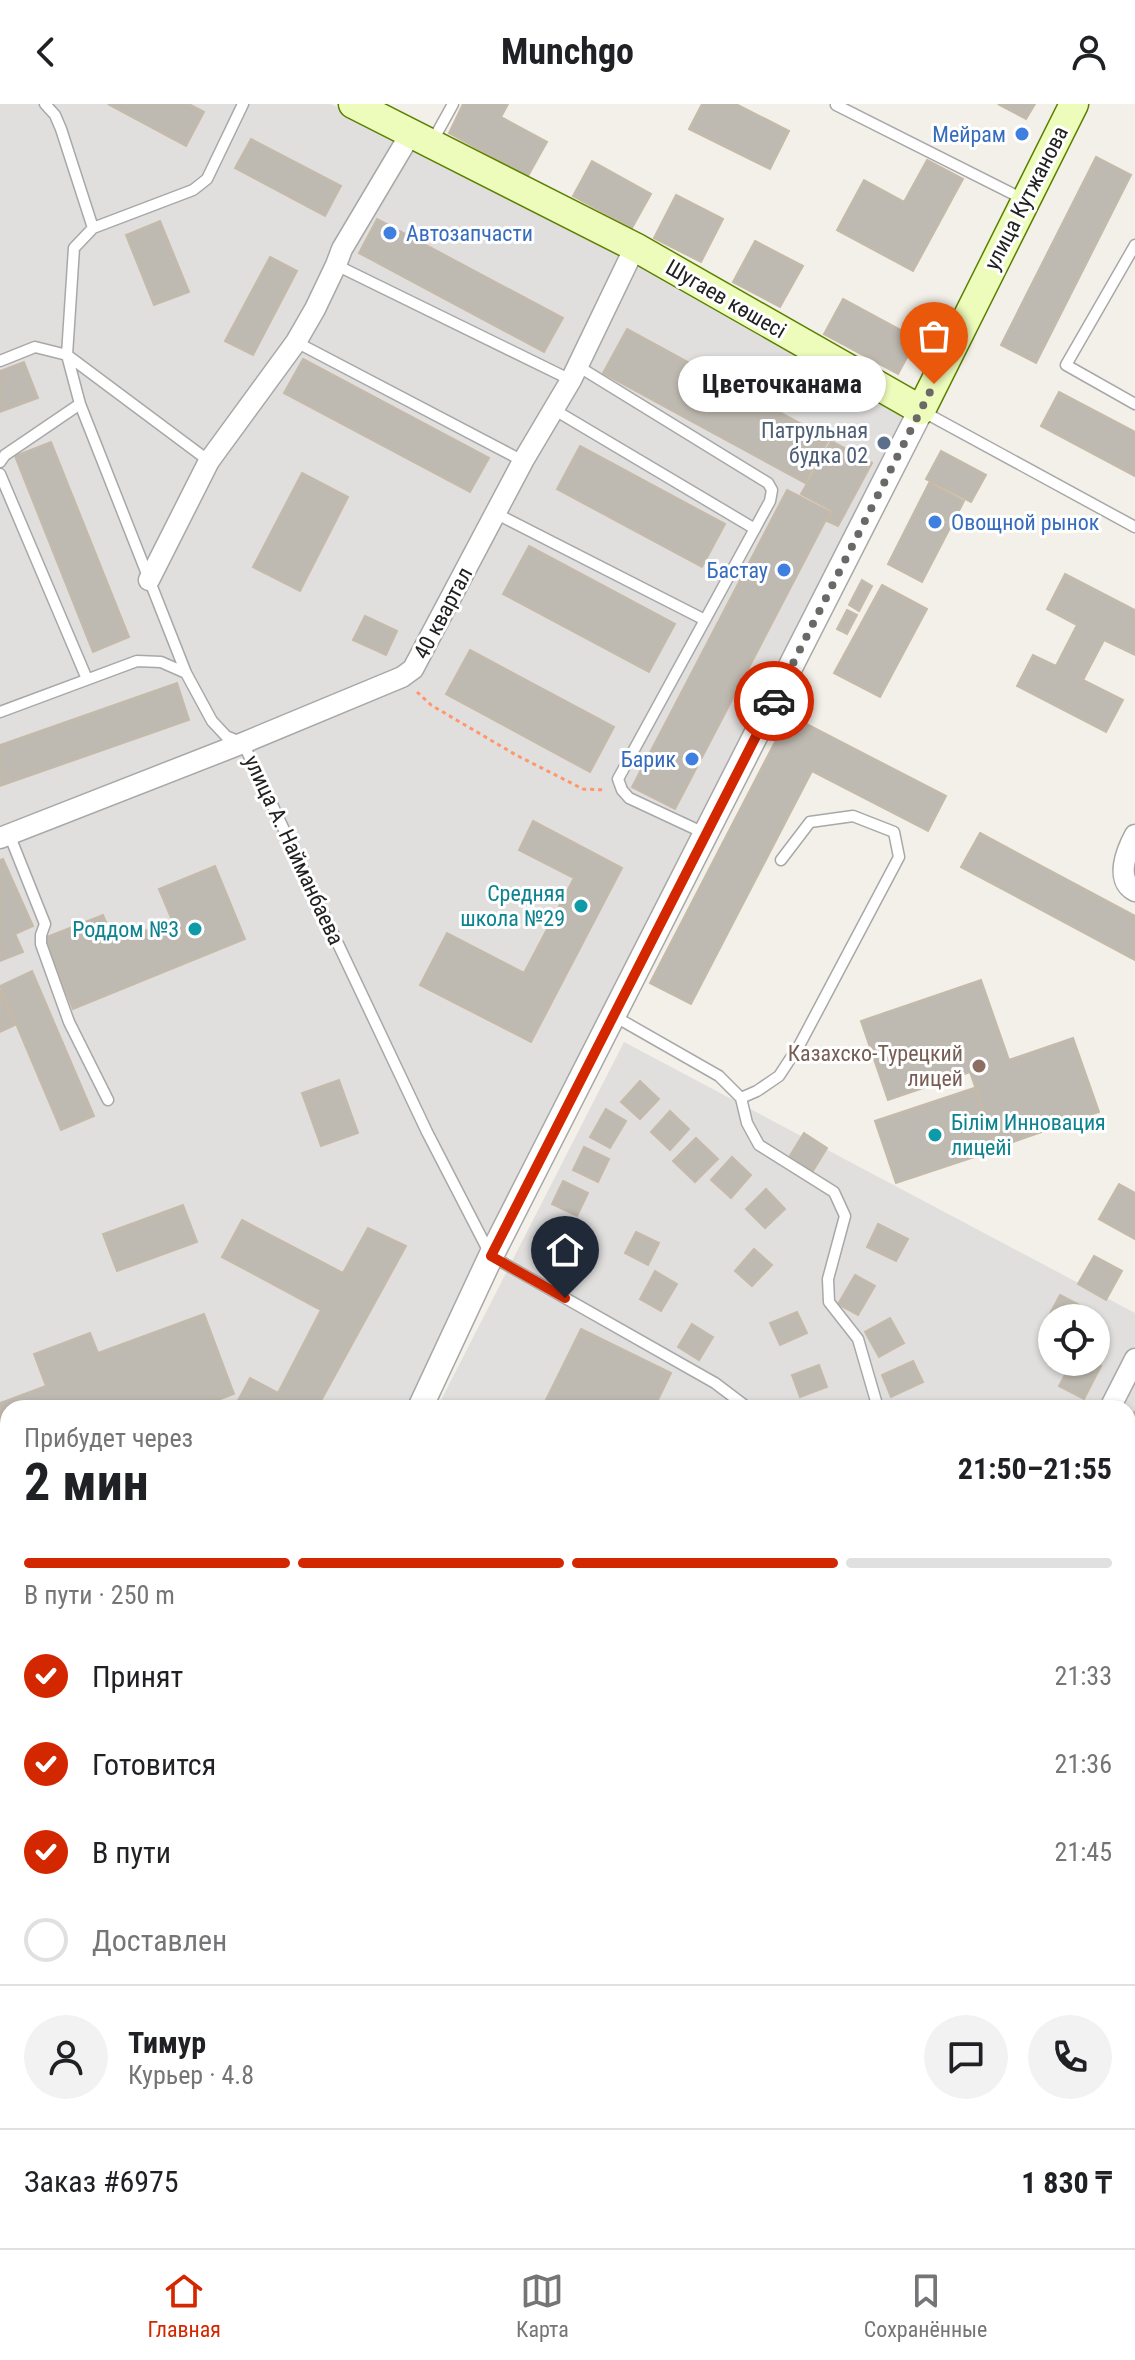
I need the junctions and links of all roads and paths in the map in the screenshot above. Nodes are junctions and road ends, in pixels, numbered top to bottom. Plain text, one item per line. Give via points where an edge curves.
1 (45, 104) edge
2 (243, 104) edge
3 (353, 104) edge
4 (453, 104) edge
5 (1074, 104) edge
6 (836, 105) edge
7 (421, 138) junction
8 (1024, 200) junction
9 (93, 228) junction
10 (1135, 245) edge
11 (635, 247) junction
12 (336, 265) junction
13 (296, 342) junction
14 (67, 355) junction
15 (0, 361) edge
16 (573, 372) junction
17 (80, 404) junction
18 (1135, 404) edge
19 (553, 409) junction
20 (921, 410) junction
21 (209, 461) junction
22 (523, 461) junction
23 (0, 462) edge
24 (0, 474) edge
25 (495, 513) junction
26 (1135, 527) edge
27 (755, 529) junction
28 (149, 580) junction
29 (705, 620) junction
30 (186, 673) junction
31 (402, 677) junction
32 (87, 679) junction
33 (0, 712) edge
34 (243, 743) junction
35 (622, 790) junction
36 (706, 834) junction
37 (1135, 835) edge
38 (5, 836) edge
39 (781, 860) dead end
40 (1135, 891) edge
41 (614, 1016) junction
42 (741, 1098) junction
43 (108, 1100) dead end
44 (491, 1256) junction
45 (1135, 1359) edge
46 (424, 1400) edge
47 (737, 1400) edge
48 (876, 1400) edge
49 (1114, 1400) edge

1 - 9 lane via 61,129
2 - 9 lane via 207,179 193,190
3 - 7 main road, Шугаев көшесі
4 - 7 lane
5 - 8 main road, улица Кутжанова
6 - 8 lane
7 - 11 main road, Шугаев көшесі
7 - 12 street
8 - 20 main road, улица Кутжанова
9 - 14 lane, улица А. Найманбаева via 74,248
10 - 18 lane via 1066,365
11 - 16 street, 40 квартал
11 - 20 main road, Шугаев көшесі
12 - 13 street
12 - 16 lane
13 - 21 street
13 - 22 lane
14 - 15 lane via 35,347
14 - 17 lane, улица А. Найманбаева
14 - 21 lane
16 - 19 street, 40 квартал
16 - 27 lane via 768,483 770,501
17 - 23 lane
17 - 28 lane, улица А. Найманбаева
19 - 22 street, 40 квартал
19 - 27 lane
20 - 26 lane, Шугаев көшесі
20 - 36 street, улица Кутжанова
21 - 28 street
22 - 25 street, 40 квартал
24 - 32 lane
25 - 29 lane
25 - 31 street, 40 квартал via 413,669
27 - 29 lane
28 - 30 lane, улица А. Найманбаева
29 - 35 lane via 618,779
30 - 32 lane via 161,662 137,661
30 - 34 lane, улица А. Найманбаева via 212,721 226,736
31 - 34 street, 40 квартал
31 - 35 path via 431,705 516,755 583,789
32 - 33 lane
34 - 38 street, 40 квартал
34 - 44 lane, улица А. Найманбаева
35 - 36 lane
36 - 41 street, улица Кутжанова
37 - 40 street via 1126,852 1124,878
38 - 43 lane via 45,924 41,944 69,1022
39 - 42 lane via 810,822 853,816 894,832 899,857 800,1044 779,1076
41 - 42 lane via 719,1076
41 - 44 street, улица Кутжанова
42 - 48 lane via 759,1145 834,1192 845,1216 828,1279 829,1302 858,1339
44 - 46 street, улица Кутжанова
44 - 47 lane
45 - 49 street

